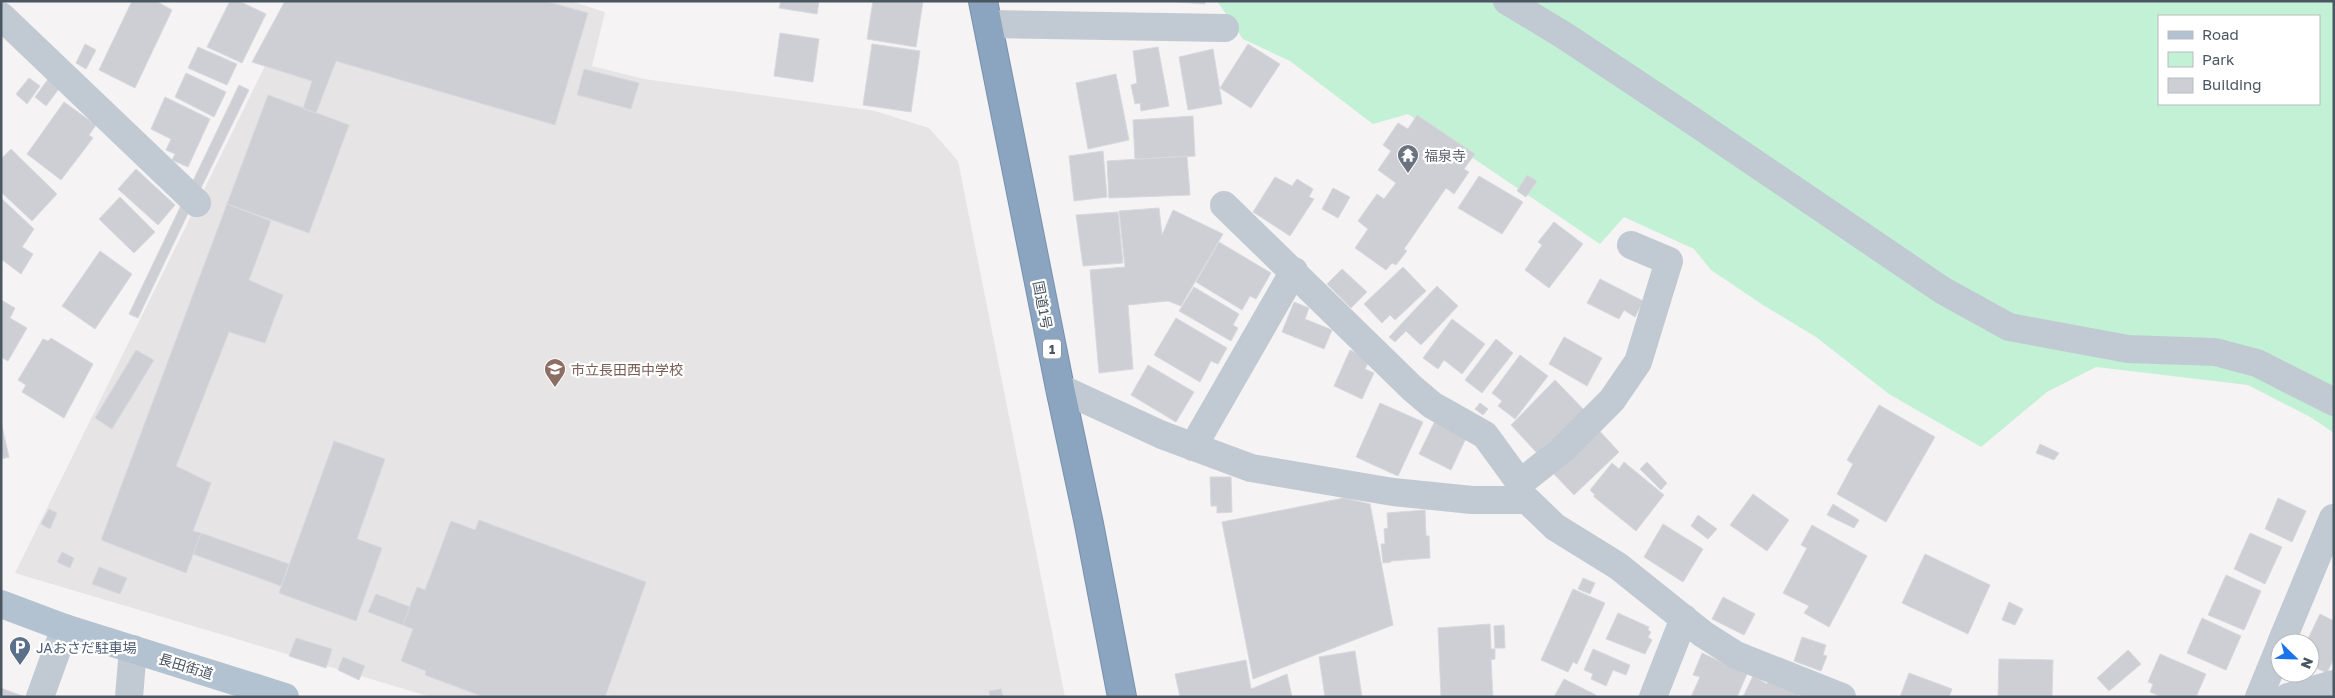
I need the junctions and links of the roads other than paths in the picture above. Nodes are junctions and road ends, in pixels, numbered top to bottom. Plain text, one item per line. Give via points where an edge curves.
1 (1507, 1) edge
2 (985, 13) edge
3 (1, 16) edge
4 (1225, 28) dead end
5 (197, 203) dead end
6 (1224, 205) dead end
7 (1631, 245) dead end
8 (1294, 271) junction
9 (1060, 388) junction
10 (2334, 402) edge
11 (1194, 447) junction
12 (1523, 492) junction
13 (2333, 518) edge
14 (1, 604) edge
15 (1684, 618) junction
16 (64, 628) junction
17 (2286, 633) edge
18 (133, 649) junction
19 (2270, 671) edge
20 (2334, 684) edge
21 (1828, 694) edge
22 (40, 697) edge
23 (129, 697) edge
24 (285, 697) edge
25 (1122, 697) edge
26 (1653, 697) edge
27 (2259, 697) edge
28 (2288, 697) edge

1 - 10 street via 1693,120 1942,290 2009,327 2128,349 2215,352 2257,364
2 - 4 street
2 - 9 highway, 国道1号 / 1
3 - 5 street
6 - 8 street
7 - 12 street via 1669,261 1638,362 1612,400
8 - 11 street
8 - 12 street via 1412,388 1432,405 1485,435
9 - 11 street
9 - 25 highway, 国道1号 / 1
11 - 12 street via 1251,468 1393,492 1472,500
12 - 15 street via 1555,527 1618,566
13 - 17 street
14 - 16 main road, 長田街道
15 - 21 street via 1736,655
15 - 26 street
16 - 18 main road, 長田街道
16 - 22 street
18 - 23 street
18 - 24 main road, 長田街道
19 - 27 street
20 - 28 street

